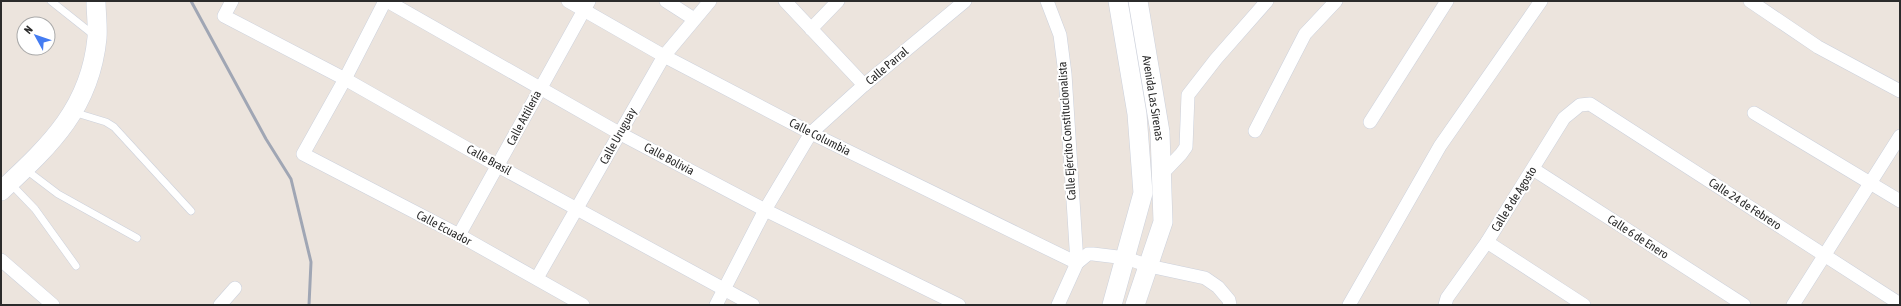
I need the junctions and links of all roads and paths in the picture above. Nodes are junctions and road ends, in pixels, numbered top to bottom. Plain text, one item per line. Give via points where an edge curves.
1 (51, 1) edge
2 (96, 1) edge
3 (232, 1) edge
4 (386, 1) edge
5 (568, 1) edge
6 (666, 1) edge
7 (710, 1) edge
8 (786, 1) edge
9 (838, 1) edge
10 (965, 1) edge
11 (1047, 1) edge
12 (1118, 1) edge
13 (1138, 1) edge
14 (1267, 1) edge
15 (1336, 1) edge
16 (1447, 1) edge
17 (1541, 1) edge
18 (1750, 1) edge
19 (586, 5) edge
20 (694, 19) junction
21 (811, 29) junction
22 (96, 38) junction
23 (664, 56) junction
24 (345, 79) junction
25 (864, 85) junction
26 (540, 87) junction
27 (1900, 91) edge
28 (1590, 104) joint
29 (73, 112) junction
30 (1754, 112) dead end
31 (1370, 122) dead end
32 (1255, 131) dead end
33 (619, 133) junction
34 (811, 133) junction
35 (1900, 136) edge
36 (498, 166) junction
37 (25, 169) junction
38 (1533, 169) junction
39 (1161, 174) junction
40 (1872, 183) junction
41 (5, 187) edge
42 (1900, 201) edge
43 (577, 210) junction
44 (765, 210) junction
45 (191, 211) dead end
46 (459, 235) junction
47 (137, 238) dead end
48 (1487, 242) junction
49 (1825, 256) junction
50 (1126, 258) junction
51 (1, 260) edge
52 (1077, 263) junction
53 (76, 266) dead end
54 (1149, 266) junction
55 (537, 278) junction
56 (235, 288) dead end
57 (724, 290) junction
58 (1139, 301) edge
59 (1900, 304) edge
60 (53, 305) edge
61 (220, 305) edge
62 (583, 305) edge
63 (716, 305) edge
64 (753, 305) edge
65 (959, 305) edge
66 (1058, 305) edge
67 (1112, 305) edge
68 (1230, 305) edge
69 (1349, 305) edge
70 (1445, 305) edge
71 (1584, 305) edge
72 (1744, 305) edge
73 (1793, 305) edge

1 - 22 lane
2 - 22 main road
3 - 24 street, Calle Brasil via 224,16
4 - 24 street
4 - 26 street, Calle Bolivia
5 - 19 street, Calle Columbia
6 - 20 street
7 - 20 street, Calle Uruguay
8 - 21 street
9 - 21 street
10 - 25 street, Calle Parral
11 - 52 street, Calle Ejército Constitucionalista via 1060,35 1065,74
12 - 50 main road, Avenida Las Sirenas via 1137,114 1143,193
13 - 39 main road, Avenida Las Sirenas via 1160,132
14 - 39 street via 1216,59 1188,96 1186,147
15 - 32 street via 1306,34
16 - 31 street
17 - 69 street via 1440,146
18 - 27 street via 1818,47
19 - 23 street, Calle Columbia
19 - 26 street, Calle Attileria
20 - 23 street, Calle Uruguay
21 - 25 street
22 - 29 main road via 84,89
23 - 33 street, Calle Uruguay
23 - 34 street, Calle Columbia
24 - 36 street, Calle Brasil
24 - 46 street, Calle Ecuador via 303,154
25 - 34 street, Calle Parral
26 - 33 street, Calle Bolivia
26 - 36 street, Calle Attileria
28 - 38 street, Calle 8 de Agosto via 1580,105 1564,118
28 - 49 street, Calle 24 de Febrero
29 - 37 main road via 55,139
29 - 45 lane via 114,127
30 - 40 street
33 - 43 street, Calle Uruguay
33 - 44 street, Calle Bolivia
34 - 44 street, Calle Parral
34 - 52 street, Calle Columbia
35 - 40 street
36 - 43 street, Calle Brasil
36 - 46 street, Calle Attileria
37 - 41 main road
37 - 47 lane via 58,194
38 - 48 street, Calle 8 de Agosto
38 - 72 street, Calle 6 de Enero
39 - 54 main road, Avenida Las Sirenas via 1163,222
40 - 42 street
40 - 49 street
41 - 53 lane via 35,210
43 - 55 street, Calle Uruguay
43 - 57 street, Calle Brasil
44 - 57 street, Calle Parral
44 - 65 street, Calle Bolivia
46 - 55 street, Calle Ecuador
48 - 70 street, Calle 8 de Agosto via 1447,298
48 - 71 street
49 - 59 street, Calle 24 de Febrero
49 - 73 street
50 - 52 street via 1088,254
50 - 54 street
50 - 67 main road, Avenida Las Sirenas
51 - 60 street
52 - 66 street
54 - 58 main road, Avenida Las Sirenas
54 - 68 street via 1206,278 1218,287
55 - 62 street, Calle Ecuador
56 - 61 street
57 - 63 street, Calle Parral
57 - 64 street, Calle Brasil

